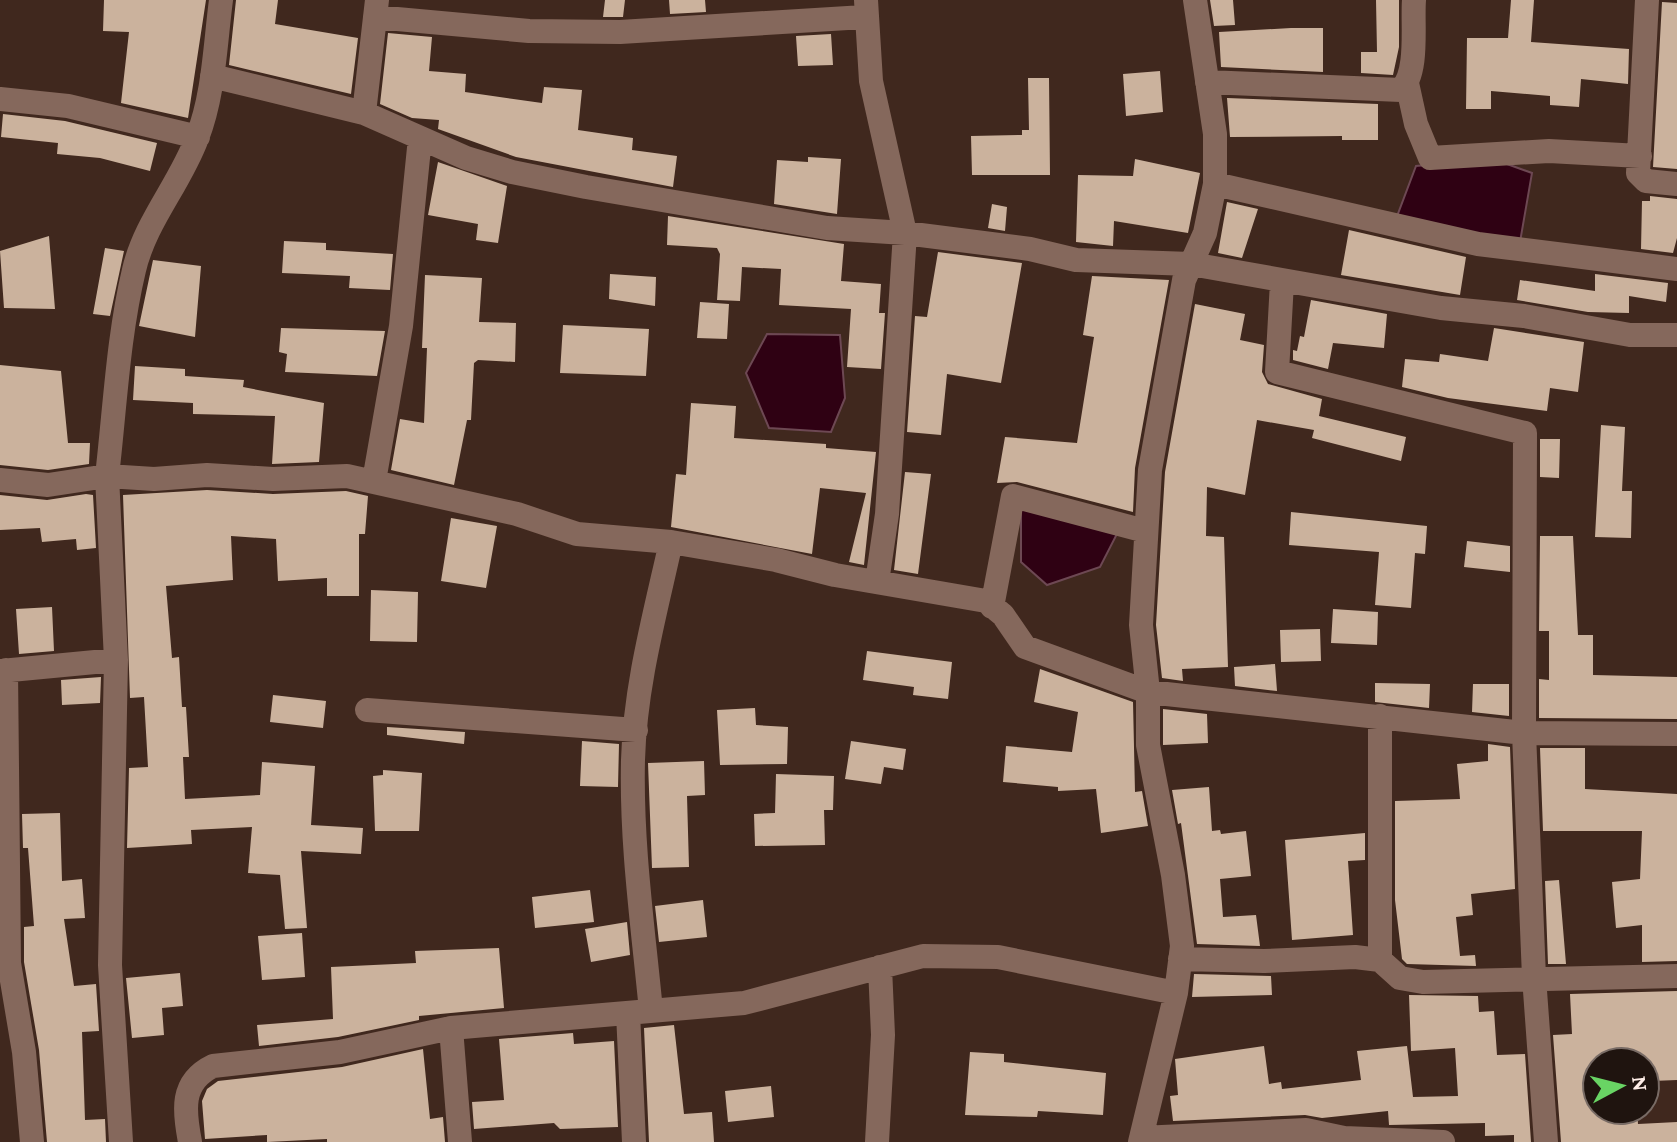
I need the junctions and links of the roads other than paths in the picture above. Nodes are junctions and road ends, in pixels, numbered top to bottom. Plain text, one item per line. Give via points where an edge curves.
1 (221, 0) edge
2 (1195, 0) edge
3 (1414, 0) edge
4 (1647, 0) edge
5 (865, 8) edge
6 (376, 9) edge
7 (212, 76) junction
8 (1207, 82) junction
9 (1407, 83) junction
10 (0, 99) edge
11 (364, 113) junction
12 (198, 137) junction
13 (420, 138) junction
14 (1640, 156) junction
15 (1215, 184) junction
16 (1677, 184) edge
17 (905, 233) junction
18 (1191, 264) junction
19 (1677, 269) edge
20 (1282, 282) junction
21 (1677, 335) edge
22 (107, 476) junction
23 (0, 480) edge
24 (374, 481) junction
25 (1145, 531) junction
26 (671, 542) junction
27 (877, 582) junction
28 (992, 607) junction
29 (116, 660) junction
30 (3, 670) edge
31 (1148, 692) junction
32 (367, 710) dead end
33 (1380, 716) junction
34 (636, 730) junction
35 (1524, 733) junction
36 (1677, 734) edge
37 (1180, 959) junction
38 (1380, 960) junction
39 (880, 967) junction
40 (1677, 976) edge
41 (1534, 977) junction
42 (1176, 993) junction
43 (640, 1012) junction
44 (451, 1028) junction
45 (1140, 1140) edge
46 (32, 1142) edge
47 (121, 1142) edge
48 (190, 1142) edge
49 (460, 1142) edge
50 (634, 1142) edge
51 (877, 1142) edge
52 (1443, 1142) edge
53 (1546, 1142) edge

1 - 7 street
2 - 8 street
3 - 9 street
4 - 14 street
5 - 6 street via 620,32 516,30
5 - 17 street via 871,81
6 - 11 street
7 - 11 street
7 - 12 street
8 - 9 street via 1391,92
8 - 15 street
9 - 14 street via 1430,158 1549,151
10 - 12 street via 68,106
11 - 13 street
12 - 22 street via 150,224 134,269
13 - 17 street via 477,162 571,184 827,228
13 - 24 street via 401,326
14 - 16 street via 1638,173 1646,181
15 - 18 street via 1205,233
15 - 19 street via 1478,244
17 - 18 street via 1076,260
17 - 27 street via 887,514
18 - 20 street
18 - 25 street via 1150,470
20 - 21 street via 1630,335
20 - 35 street via 1277,372 1525,433
22 - 23 street via 48,485
22 - 24 street via 347,476
22 - 29 street
24 - 26 street via 517,514 577,534
25 - 28 street via 1013,496
25 - 31 street via 1141,625
26 - 27 street
26 - 34 street via 643,666
27 - 28 street via 986,601
28 - 31 street via 1025,647
29 - 30 street
29 - 47 street via 110,965
30 - 46 street via 9,963
31 - 33 street
31 - 37 street via 1148,745 1173,875
32 - 34 street
33 - 35 street
33 - 38 street
34 - 43 street
35 - 36 street
35 - 41 street
37 - 38 street
37 - 42 street
38 - 41 street via 1400,978 1423,982
39 - 42 street via 923,956 998,957
39 - 43 street via 744,1003
39 - 51 street via 883,1035
40 - 41 street
41 - 53 street
42 - 45 street
43 - 44 street
43 - 50 street
44 - 48 street via 340,1052 213,1066 189,1086 184,1109
44 - 49 street
45 - 52 street via 1306,1130 1344,1138

